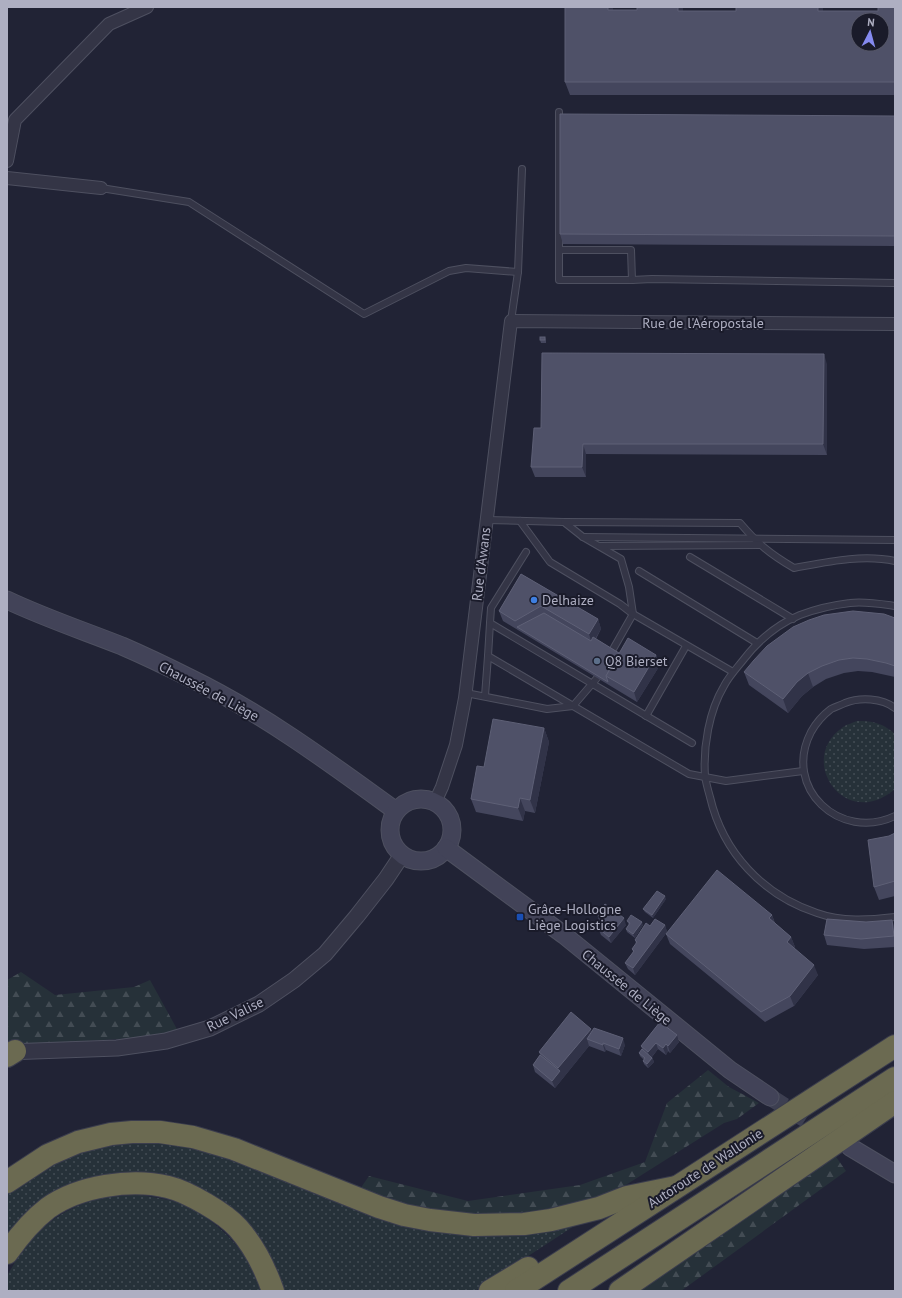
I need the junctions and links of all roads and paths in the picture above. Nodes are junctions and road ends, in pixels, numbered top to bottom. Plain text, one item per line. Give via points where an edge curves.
1 (148, 7) edge
2 (559, 112) dead end
3 (7, 161) edge
4 (522, 169) dead end
5 (7, 178) edge
6 (101, 188) joint
7 (559, 250) junction
8 (518, 272) junction
9 (632, 280) junction
10 (895, 283) edge
11 (510, 322) junction
12 (895, 324) edge
13 (486, 520) junction
14 (520, 521) junction
15 (564, 522) junction
16 (583, 537) junction
17 (753, 538) junction
18 (895, 540) edge
19 (760, 545) junction
20 (598, 546) junction
21 (526, 552) dead end
22 (690, 557) dead end
23 (895, 561) edge
24 (640, 570) dead end
25 (7, 600) edge
26 (895, 606) edge
27 (633, 614) junction
28 (793, 619) junction
29 (490, 623) junction
30 (758, 643) junction
31 (686, 646) junction
32 (612, 651) edge
33 (488, 656) junction
34 (733, 672) junction
35 (597, 678) edge
36 (593, 684) junction
37 (466, 692) junction
38 (485, 696) junction
39 (573, 706) junction
40 (895, 708) edge
41 (646, 716) junction
42 (692, 743) dead end
43 (804, 771) junction
44 (705, 777) junction
45 (435, 802) junction
46 (396, 811) junction
47 (895, 816) edge
48 (446, 848) junction
49 (402, 854) junction
50 (895, 917) edge
51 (895, 1046) edge
52 (10, 1053) edge
53 (895, 1078) edge
54 (770, 1097) tunnel mouth
55 (895, 1102) edge
56 (850, 1148) dead end
57 (895, 1174) edge
58 (9, 1180) edge
59 (676, 1187) junction
60 (607, 1232) junction
61 (7, 1253) edge
62 (273, 1291) edge
63 (490, 1291) edge
64 (516, 1291) edge
65 (569, 1291) edge
66 (620, 1291) edge

1 - 3 street via 109,24 15,120
2 - 7 lane
4 - 8 lane
5 - 6 street
6 - 8 lane via 189,202 364,314 449,271 466,268
7 - 9 lane via 631,250
7 - 9 lane via 559,280
8 - 11 lane
9 - 10 lane
11 - 12 street, Rue de l'Aéropostale
11 - 13 street, Rue d'Awans
13 - 14 lane
13 - 37 street, Rue d'Awans
14 - 15 lane
14 - 27 lane via 550,562
15 - 16 lane
15 - 17 lane via 740,522
16 - 17 lane
16 - 20 lane
17 - 18 lane
17 - 19 lane
19 - 20 lane
19 - 23 lane via 794,568 843,559
20 - 27 lane via 621,559
21 - 29 lane via 491,608
22 - 28 lane
24 - 30 lane
25 - 46 main road, Chaussée de Liège via 34,613 122,646 192,679 293,738
26 - 28 lane via 851,603
27 - 31 lane
27 - 32 lane
28 - 30 lane
29 - 33 lane
29 - 36 lane
30 - 34 lane
31 - 34 lane
31 - 41 lane
33 - 38 lane
33 - 39 lane
34 - 44 lane via 723,687 708,731
35 - 36 lane
36 - 39 lane
36 - 41 lane
37 - 38 lane
37 - 45 street, Rue d'Awans via 456,745
38 - 39 lane via 547,709
39 - 44 lane via 689,774
40 - 43 lane via 872,700 851,701 831,709 815,724 806,743
41 - 42 lane
43 - 44 lane via 726,781
43 - 47 lane via 807,785 818,803 835,816 856,823 875,823
44 - 50 lane via 720,829 750,872 770,889 818,914 844,919 871,920
45 - 46 main road via 414,799
45 - 48 main road via 443,808 452,827 451,838
46 - 49 main road via 390,822 390,834 394,846
48 - 49 main road via 439,855 421,861
48 - 54 main road, Chaussée de Liège via 564,935 730,1070
49 - 52 street, Rue Valise via 386,879 325,954 294,980 259,1004 210,1028 166,1041 117,1048
51 - 59 highway, Autoroute de Wallonie
53 - 65 highway, Autoroute de Wallonie
55 - 66 highway
56 - 57 main road
58 - 59 highway via 48,1155 78,1142 111,1134 160,1132 193,1137 234,1149 379,1207 430,1220 474,1225 524,1224 551,1220 599,1208 626,1197
59 - 60 highway, Autoroute de Wallonie
60 - 63 highway via 583,1234
60 - 64 highway, Autoroute de Wallonie
61 - 62 highway via 24,1229 49,1208 75,1194 121,1183 148,1183 169,1187 221,1212 252,1246

